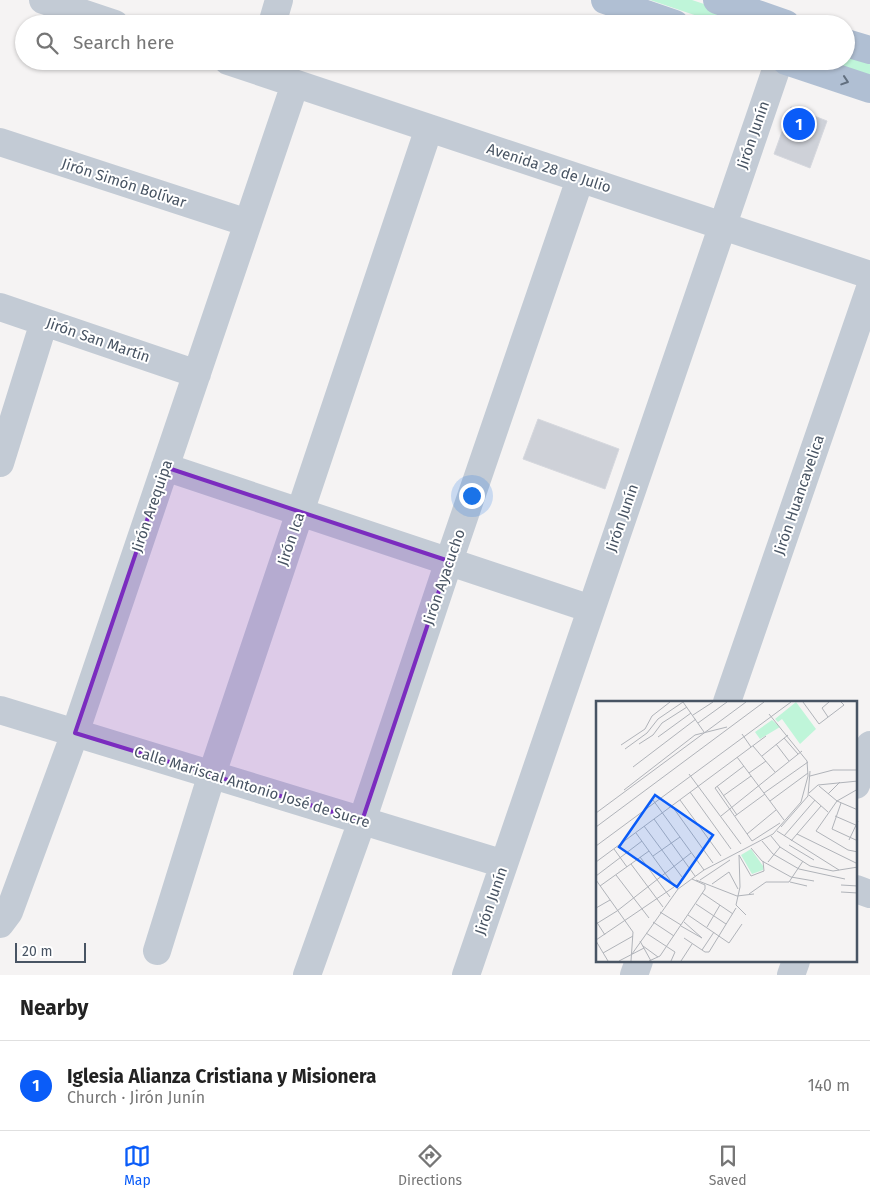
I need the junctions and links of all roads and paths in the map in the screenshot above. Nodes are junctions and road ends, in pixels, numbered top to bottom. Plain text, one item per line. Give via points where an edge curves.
1 (44, 0) edge
2 (279, 0) edge
3 (605, 0) edge
4 (717, 0) edge
5 (88, 15) edge
6 (275, 15) edge
7 (649, 15) edge
8 (760, 15) edge
9 (855, 46) edge
10 (870, 50) edge
11 (266, 70) edge
12 (776, 70) edge
13 (813, 70) edge
14 (295, 84) junction
15 (870, 89) edge
16 (429, 128) junction
17 (0, 142) edge
18 (580, 179) junction
19 (248, 223) junction
20 (722, 226) junction
21 (870, 275) edge
22 (870, 288) edge
23 (0, 307) edge
24 (44, 322) junction
25 (197, 374) junction
26 (0, 463) edge
27 (165, 466) junction
28 (300, 512) junction
29 (449, 561) junction
30 (591, 608) junction
31 (728, 701) edge
32 (0, 710) edge
33 (75, 733) junction
34 (870, 745) edge
35 (212, 774) junction
36 (858, 779) edge
37 (362, 820) junction
38 (504, 864) junction
39 (858, 890) edge
40 (870, 894) edge
41 (0, 924) edge
42 (157, 951) dead end
43 (639, 962) edge
44 (796, 962) edge
45 (308, 975) edge
46 (466, 975) edge
47 (634, 975) edge
48 (791, 975) edge

1 - 5 street
2 - 6 street
3 - 7 main road
4 - 8 main road
9 - 10 main road
11 - 14 street, Avenida 28 de Julio
12 - 20 street, Jirón Junín
13 -> 15 main road
14 - 16 street, Avenida 28 de Julio
14 - 19 street, Jirón Arequipa
16 - 18 street, Avenida 28 de Julio
16 - 28 street, Jirón Ica
17 - 19 street, Jirón Simón Bolívar
18 - 20 street, Avenida 28 de Julio
18 - 29 street, Jirón Ayacucho
19 - 25 street, Jirón Arequipa
20 - 21 street, Avenida 28 de Julio
20 - 30 street, Jirón Junín
22 - 31 street, Jirón Huancavelica
23 - 24 street, Jirón San Martín
24 - 25 street, Jirón San Martín
24 - 26 street
25 - 27 street, Jirón Arequipa
27 - 28 street
27 - 33 street, Jirón Arequipa
28 - 29 street
28 - 35 street, Jirón Ica
29 - 30 street
29 - 37 street, Jirón Ayacucho
30 - 38 street, Jirón Junín
32 - 33 street, Calle Mariscal Antonio José de Sucre
33 - 35 street, Calle Mariscal Antonio José de Sucre
33 - 41 street, Jirón Arequipa via 9,912
34 - 36 street
35 - 37 street, Calle Mariscal Antonio José de Sucre
35 - 42 street, Jirón Ica
37 - 38 street, Calle Mariscal Antonio José de Sucre
37 - 45 street, Jirón Ayacucho
38 - 46 street, Jirón Junín
39 - 40 street
43 - 47 street
44 - 48 street

